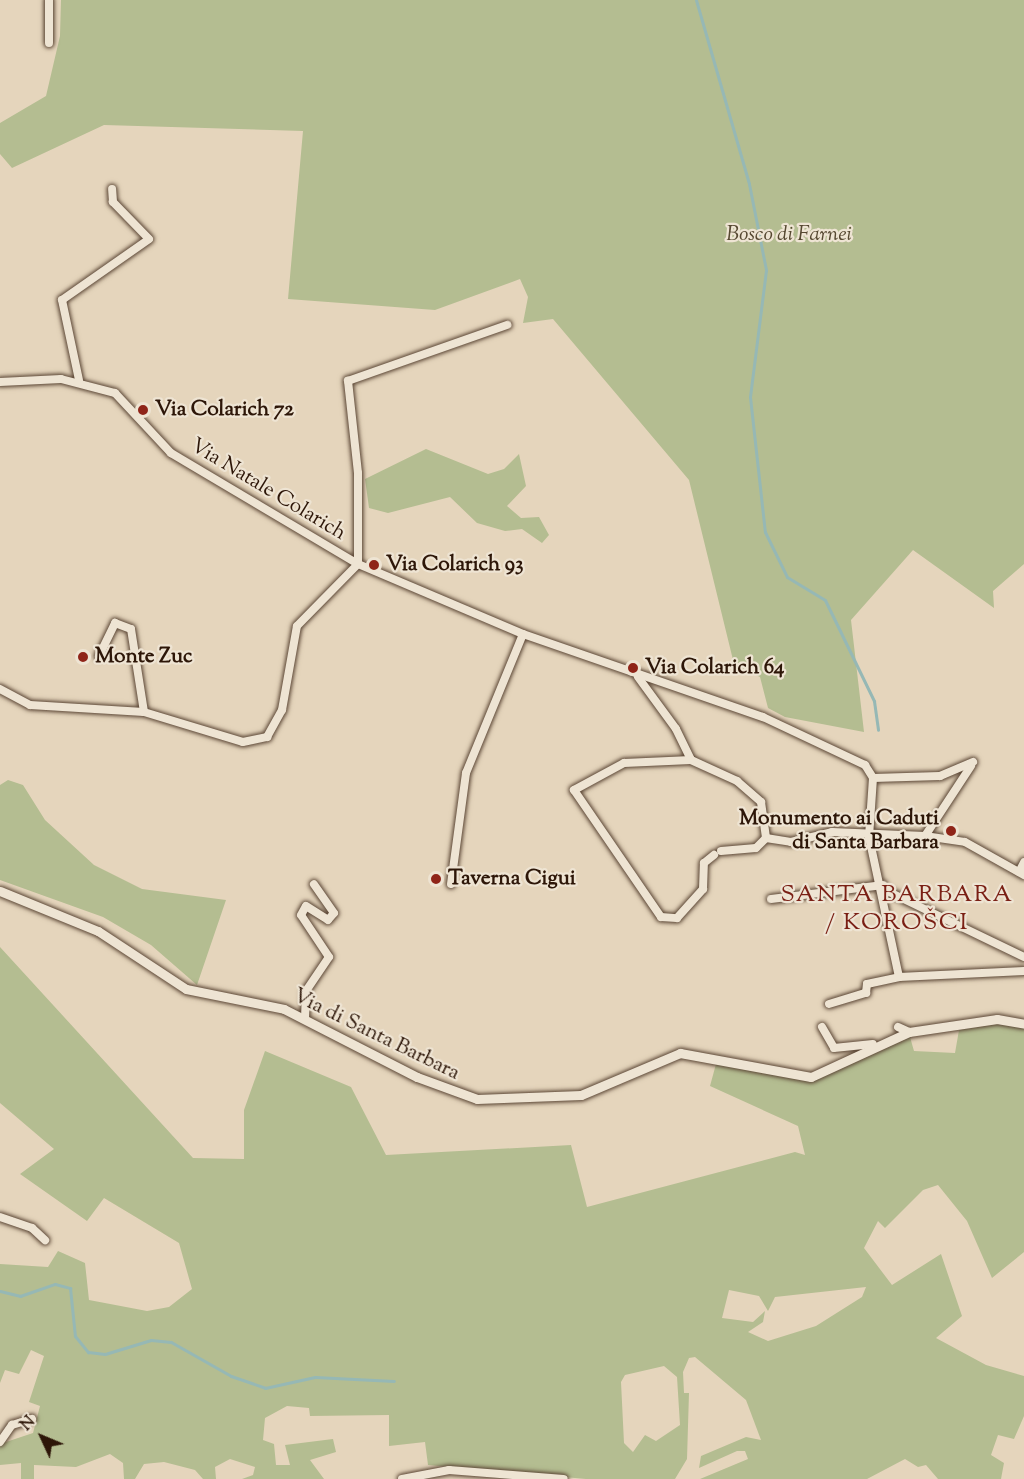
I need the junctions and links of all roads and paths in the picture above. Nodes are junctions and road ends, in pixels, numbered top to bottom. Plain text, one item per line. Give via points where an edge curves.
1 (49, 0) edge
2 (49, 43) dead end
3 (112, 189) dead end
4 (507, 325) dead end
5 (79, 381) junction
6 (0, 382) edge
7 (358, 564) junction
8 (523, 634) junction
9 (99, 656) dead end
10 (637, 676) junction
11 (0, 689) edge
12 (144, 712) junction
13 (691, 760) junction
14 (873, 777) junction
15 (925, 836) junction
16 (869, 837) junction
17 (765, 838) junction
18 (1024, 862) edge
19 (1022, 873) edge
20 (314, 884) dead end
21 (451, 884) dead end
22 (884, 887) junction
23 (0, 891) edge
24 (771, 899) dead end
25 (1024, 957) edge
26 (1024, 971) edge
27 (899, 977) junction
28 (829, 1004) dead end
29 (305, 1019) junction
30 (1024, 1024) edge
31 (822, 1027) dead end
32 (898, 1027) dead end
33 (909, 1032) junction
34 (873, 1044) junction
35 (0, 1217) edge
36 (45, 1239) dead end
37 (32, 1419) dead end
38 (0, 1442) edge
39 (402, 1479) edge
40 (564, 1479) edge

1 - 2 street
3 - 5 street via 113,202 149,239 62,300
4 - 7 street, Via Natale Colarich via 348,381 358,473
5 - 6 street, Via Natale Colarich
5 - 7 street, Via Natale Colarich via 124,398 171,453
7 - 8 street, Via Natale Colarich
7 - 12 street, Via Natale Colarich via 297,626 282,710 267,737 243,742
8 - 10 street, Via Natale Colarich
8 - 21 street via 459,795
9 - 12 street via 115,623 131,629
10 - 13 street via 676,729
10 - 14 street, Via Natale Colarich via 803,734 865,765
11 - 12 street, Via Natale Colarich via 30,705
13 - 17 street via 755,794 762,802
13 - 17 street via 624,762 574,790 661,917 676,918 703,889 704,863 718,853 756,848
14 - 15 street via 940,776 973,762
14 - 16 street
15 - 16 street
15 - 19 street via 965,842
16 - 17 street via 832,832 791,842
16 - 22 street
18 - 19 street
20 - 29 street via 334,913 328,920 306,906 301,915 329,957 306,991
22 - 24 street
22 - 25 street
22 - 27 street
23 - 29 street, Via di Santa Barbara via 98,931 186,989 270,1005
26 - 27 street
27 - 28 street via 867,984 866,993
29 - 34 street, Via di Santa Barbara via 417,1077 477,1100 581,1095 680,1053 787,1076 826,1073
30 - 33 street, Via di Santa Barbara via 997,1019
31 - 34 street via 834,1048
32 - 33 street
33 - 34 street, Via di Santa Barbara
35 - 36 street via 21,1223
37 - 38 street via 12,1425
39 - 40 street via 449,1470

